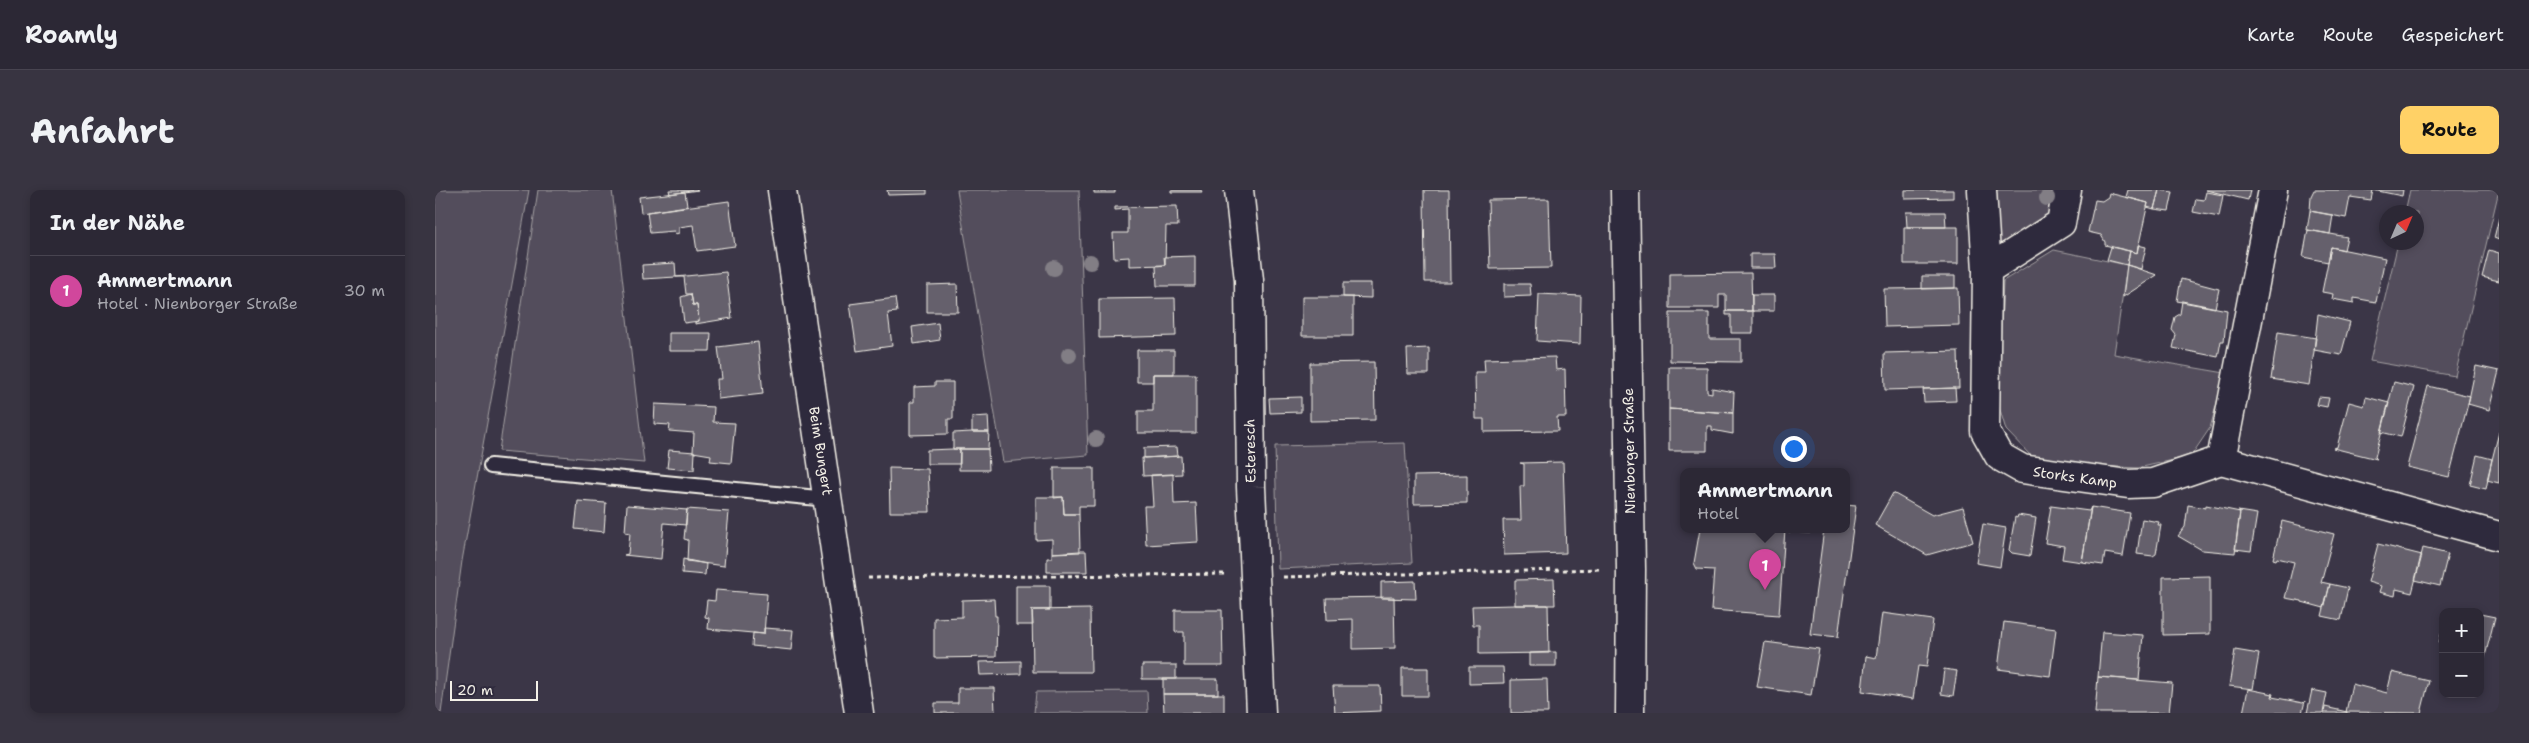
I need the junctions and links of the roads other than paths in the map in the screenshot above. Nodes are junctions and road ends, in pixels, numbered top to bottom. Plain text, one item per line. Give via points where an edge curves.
1 (782, 190) edge
2 (1239, 190) edge
3 (1625, 190) edge
4 (1981, 190) edge
5 (2067, 190) edge
6 (2273, 190) edge
7 (1987, 270) junction
8 (2221, 460) junction
9 (491, 466) dead end
10 (828, 499) junction
11 (2499, 536) edge
12 (859, 713) edge
13 (1261, 713) edge
14 (1633, 713) edge

1 - 10 street, Beim Bungert
2 - 13 street, Esteresch via 1249,280 1251,487
3 - 14 street, Nienborger Straße
4 - 7 street, Storks Kamp
5 - 7 street via 2061,223
6 - 8 street
7 - 8 street, Storks Kamp via 1985,431 1999,456 2022,469 2128,484 2153,483
8 - 11 street
9 - 10 lane
10 - 12 street, Beim Bungert

